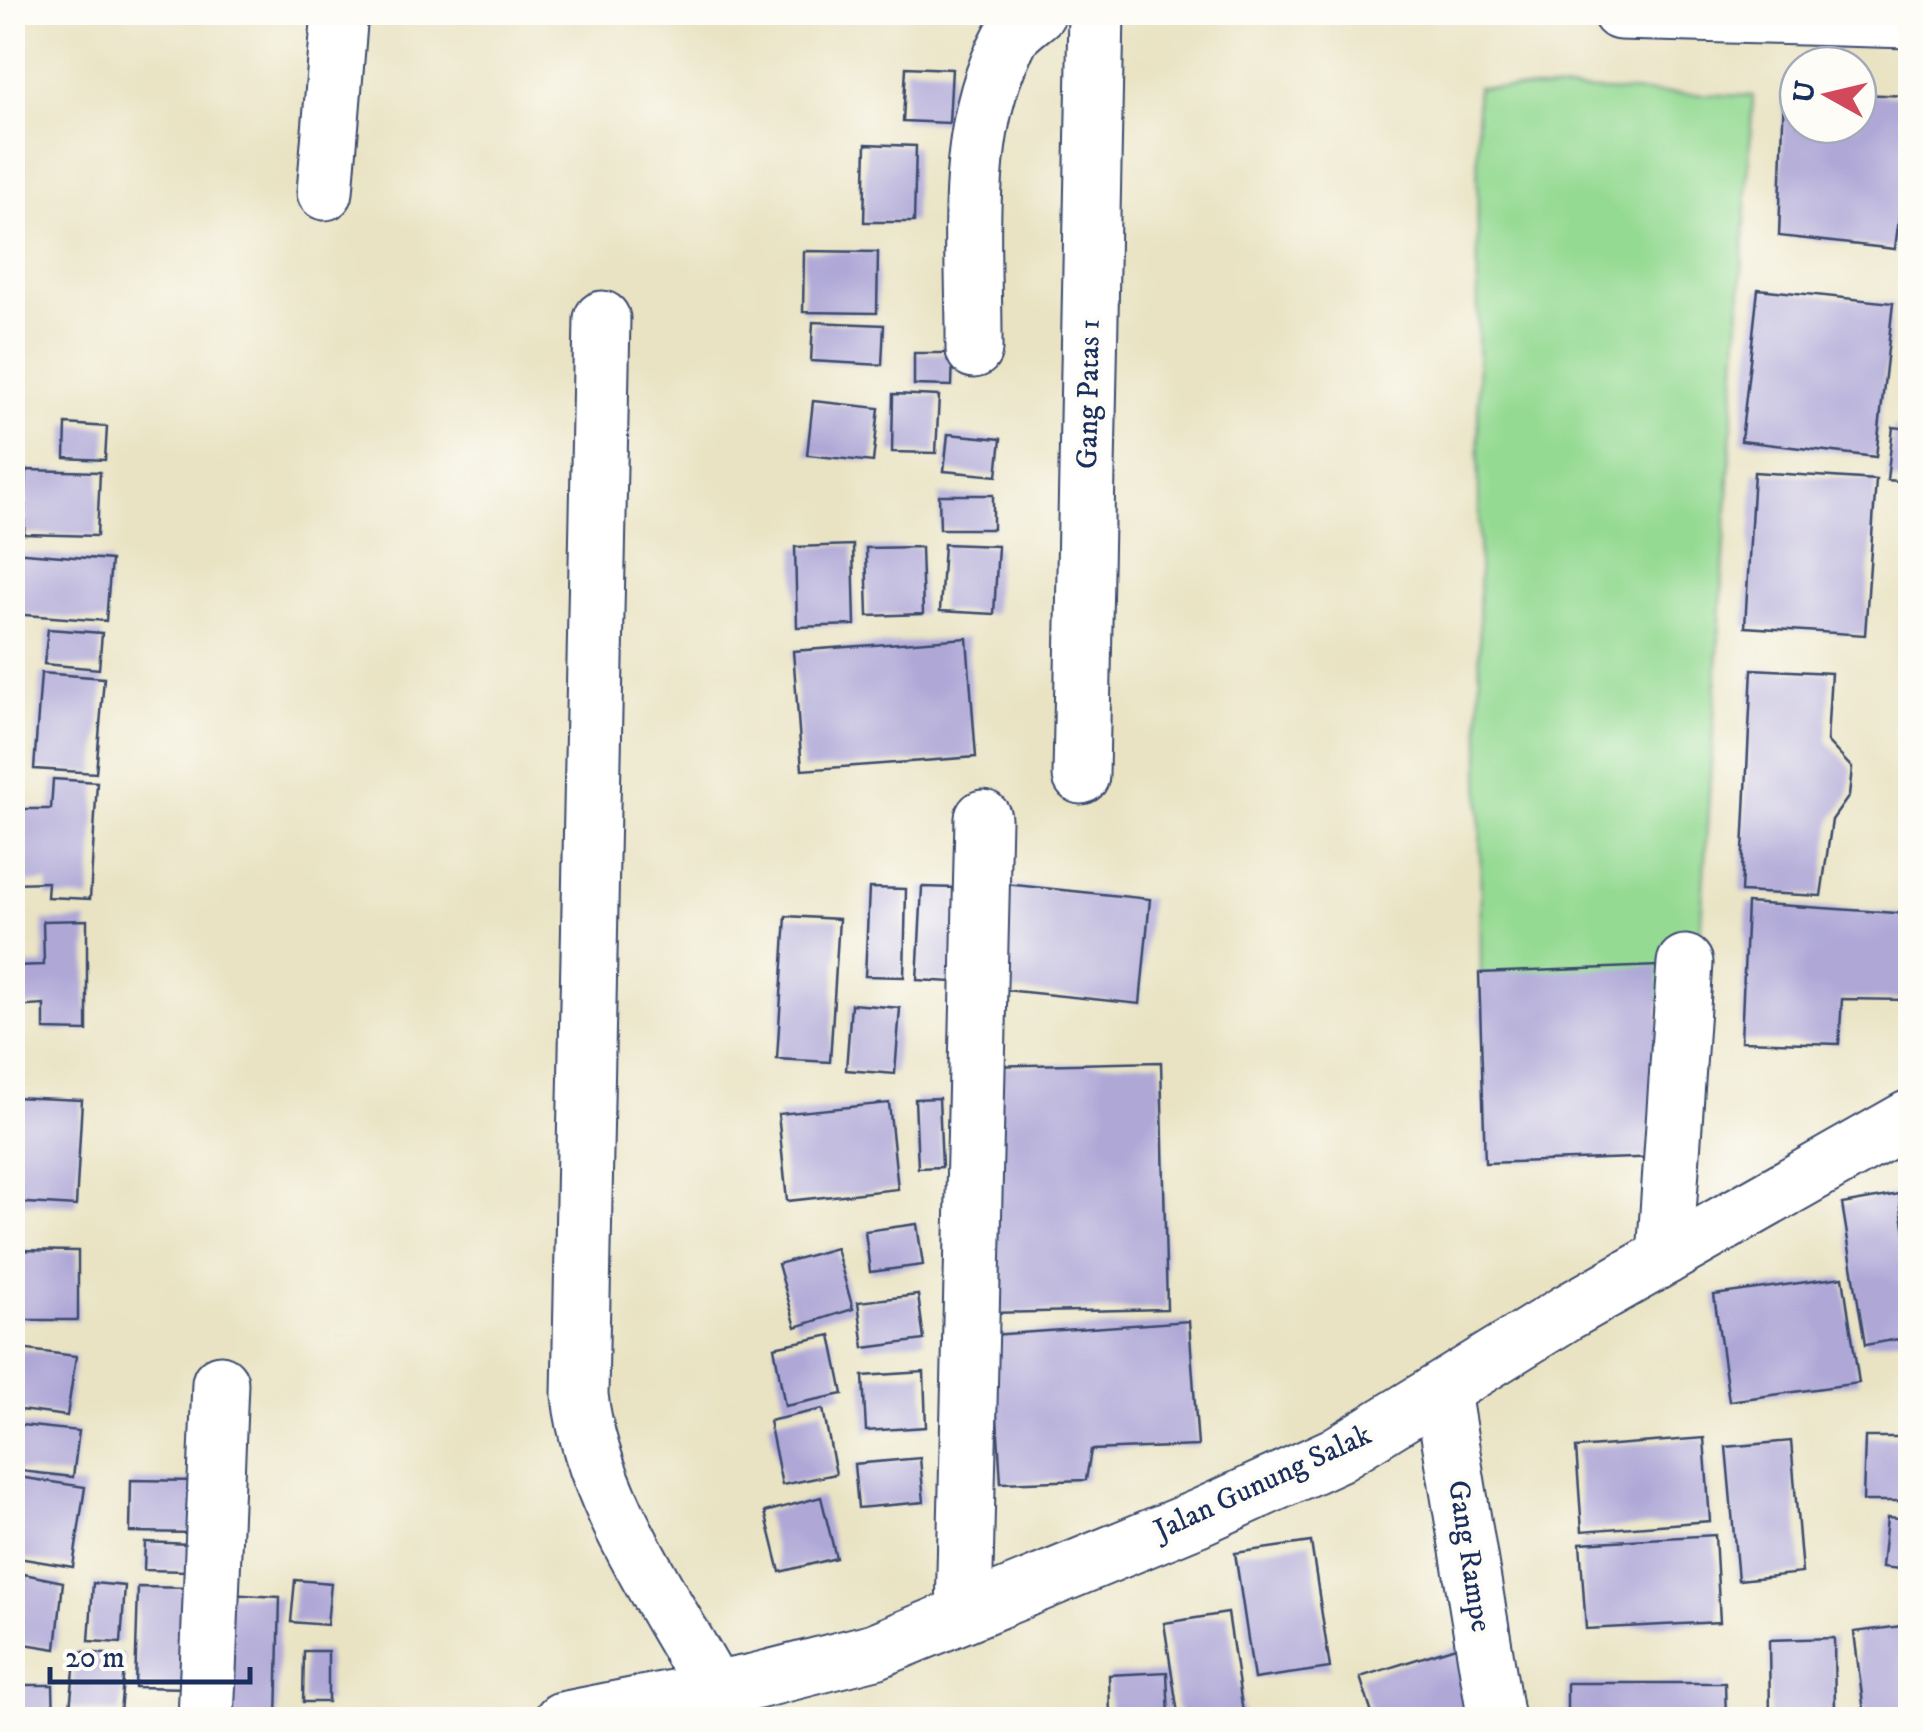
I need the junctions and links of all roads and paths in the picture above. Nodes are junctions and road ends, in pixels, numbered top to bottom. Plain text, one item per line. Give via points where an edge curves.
1 (340, 12) edge
2 (1038, 12) edge
3 (1096, 12) edge
4 (1620, 12) edge
5 (1775, 16) edge
6 (1910, 20) edge
7 (325, 192) dead end
8 (602, 319) dead end
9 (974, 350) dead end
10 (1081, 776) dead end
11 (983, 818) dead end
12 (1685, 963) dead end
13 (1910, 1118) edge
14 (1665, 1257) junction
15 (220, 1383) dead end
16 (1442, 1392) junction
17 (964, 1614) junction
18 (740, 1697) edge
19 (206, 1720) edge
20 (562, 1720) edge
21 (1496, 1720) edge

1 - 7 street
2 - 9 street via 1012,35 991,87 978,151
3 - 10 street, Gang Patas 1
4 - 5 street
5 - 6 street
8 - 18 street via 584,1436 598,1475
11 - 17 street
12 - 14 street
13 - 14 street, Jalan Gunung Salak
14 - 16 street, Jalan Gunung Salak
15 - 19 street
16 - 17 street, Jalan Gunung Salak via 1336,1454
16 - 21 street, Gang Rampe
17 - 18 street, Jalan Gunung Salak
18 - 20 street, Jalan Gunung Salak

